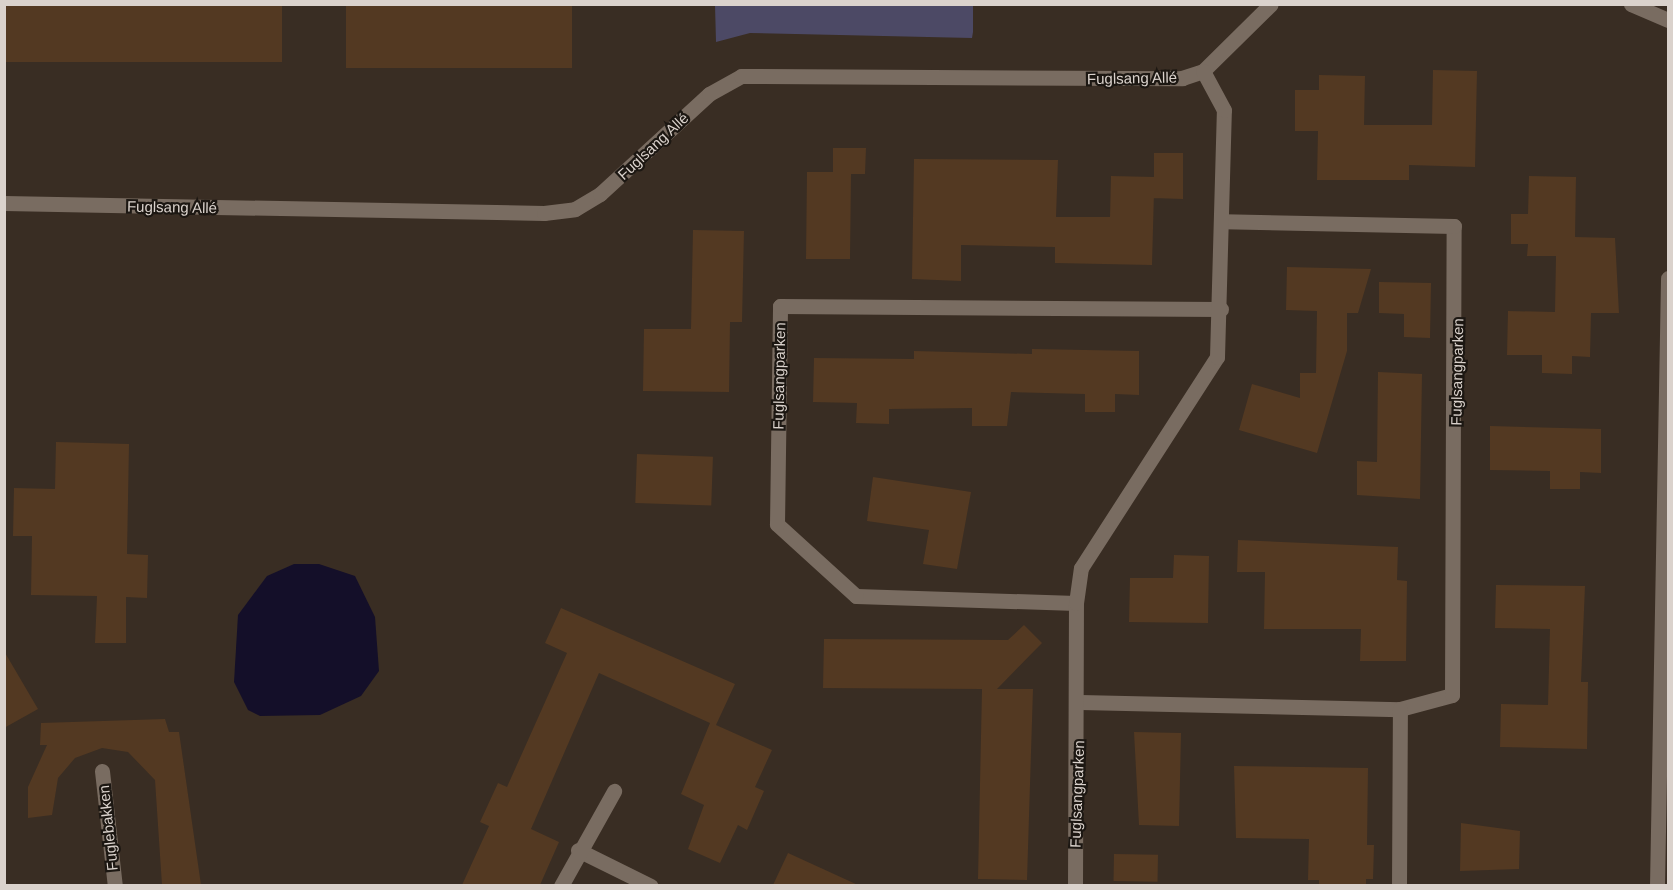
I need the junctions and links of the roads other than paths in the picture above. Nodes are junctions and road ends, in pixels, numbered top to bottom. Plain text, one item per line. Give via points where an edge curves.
1 (1271, 4) edge
2 (1631, 4) edge
3 (1668, 20) edge
4 (1203, 71) junction
5 (4, 203) edge
6 (1224, 221) junction
7 (1668, 278) edge
8 (1221, 309) junction
9 (1076, 603) junction
10 (1080, 702) junction
11 (1400, 709) junction
12 (102, 771) dead end
13 (614, 791) dead end
14 (578, 850) junction
15 (115, 885) edge
16 (561, 885) edge
17 (651, 885) edge
18 (1075, 885) edge
19 (1399, 885) edge
20 (1657, 885) edge

1 - 4 street
2 - 3 street
4 - 5 street, Fuglsang Allé via 1171,78 741,76 709,94 600,194 574,209 544,213
4 - 6 street, Fuglsangparken via 1224,110
6 - 8 street, Fuglsangparken
6 - 11 street, Fuglsangparken via 1454,226 1452,695
7 - 20 street
8 - 9 street, Fuglsangparken via 1217,357 1081,568
8 - 9 street, Fuglsangparken via 780,306 777,524 856,596
9 - 10 street, Fuglsangparken
10 - 11 street, Fuglsangparken
10 - 18 street, Fuglsangparken
11 - 19 street
12 - 15 street, Fuglebakken
13 - 14 street
14 - 16 street
14 - 17 street

